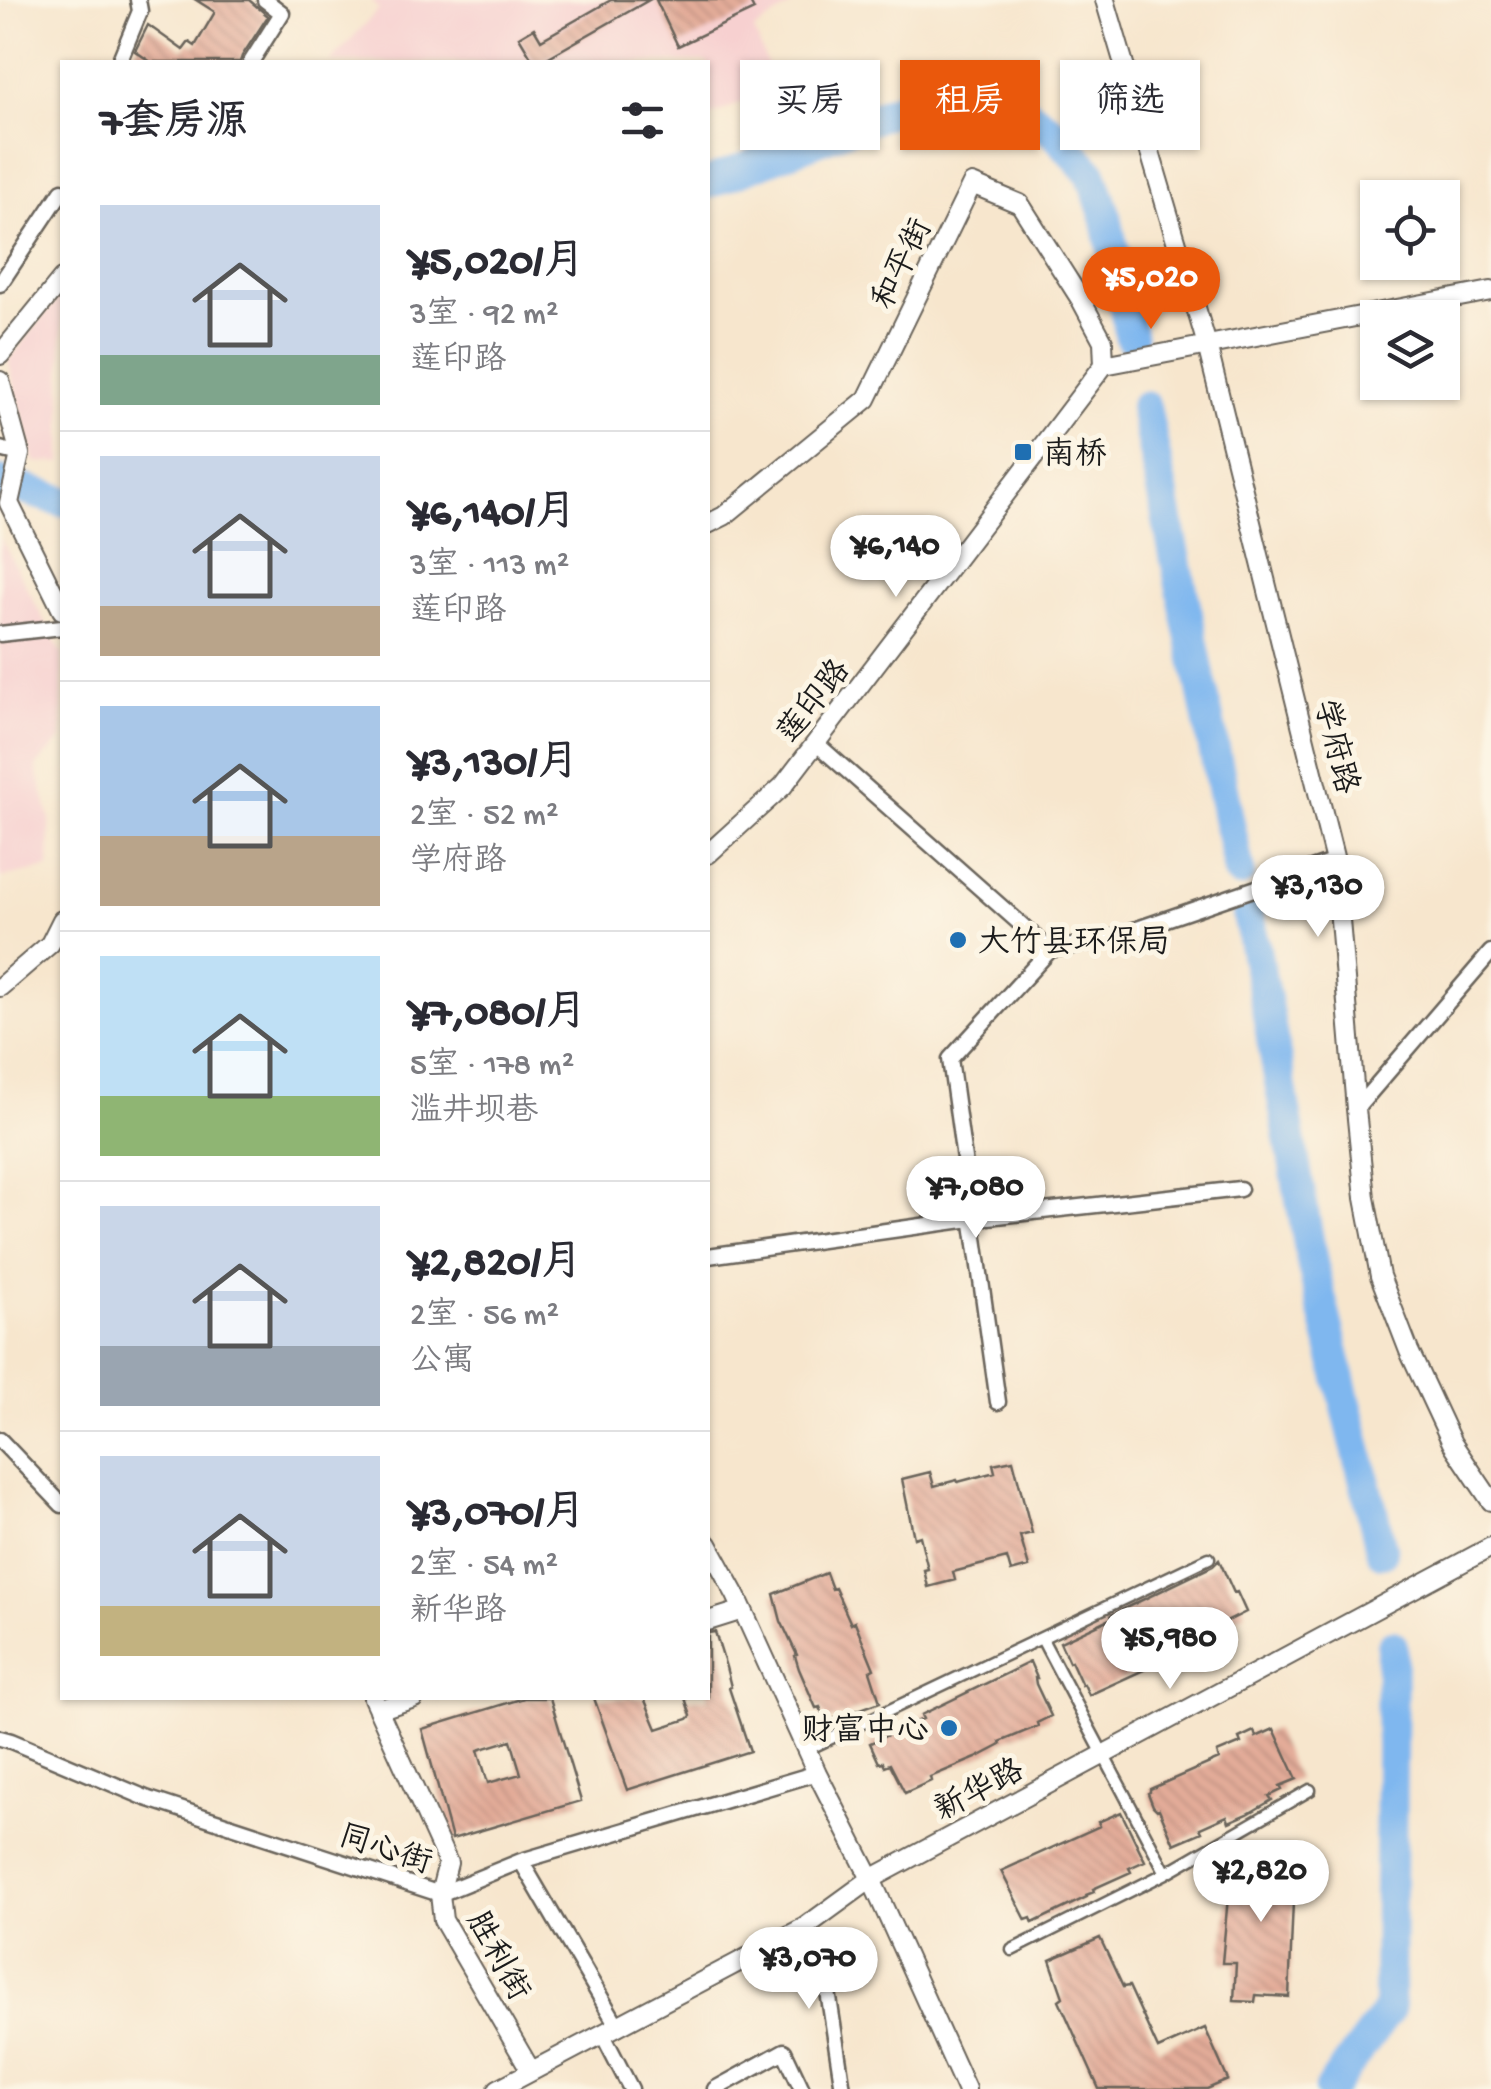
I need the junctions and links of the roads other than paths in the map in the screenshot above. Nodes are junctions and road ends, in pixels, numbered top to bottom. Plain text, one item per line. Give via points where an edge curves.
1 (138, 0) edge
2 (265, 0) edge
3 (1105, 0) edge
4 (120, 60) edge
5 (252, 60) edge
6 (60, 194) edge
7 (60, 281) edge
8 (0, 284) edge
9 (1491, 290) edge
10 (1207, 345) junction
11 (0, 355) edge
12 (1104, 365) junction
13 (0, 382) edge
14 (0, 449) edge
15 (20, 454) junction
16 (710, 523) edge
17 (60, 606) edge
18 (60, 626) edge
19 (0, 634) edge
20 (817, 744) junction
21 (710, 852) edge
22 (1335, 861) junction
23 (60, 924) edge
24 (1050, 950) junction
25 (1491, 952) edge
26 (0, 986) edge
27 (1356, 1109) junction
28 (1240, 1189) dead end
29 (971, 1219) junction
30 (710, 1256) edge
31 (998, 1402) dead end
32 (0, 1440) edge
33 (1491, 1501) edge
34 (60, 1503) edge
35 (1491, 1547) edge
36 (710, 1548) edge
37 (1209, 1558) dead end
38 (743, 1610) junction
39 (710, 1619) edge
40 (1042, 1638) junction
41 (401, 1700) edge
42 (376, 1704) edge
43 (0, 1738) edge
44 (806, 1750) junction
45 (1102, 1755) junction
46 (817, 1774) junction
47 (1310, 1790) dead end
48 (521, 1861) junction
49 (1166, 1873) junction
50 (871, 1879) junction
51 (440, 1894) junction
52 (805, 1927) junction
53 (1012, 1950) dead end
54 (611, 2030) junction
55 (531, 2071) junction
56 (498, 2089) edge
57 (630, 2089) edge
58 (716, 2089) edge
59 (802, 2089) edge
60 (843, 2089) edge
61 (966, 2089) edge

1 - 4 street via 140,11
2 - 5 street via 282,12
3 - 10 street, 学府路
6 - 8 street
7 - 11 street
9 - 10 street
10 - 12 street
10 - 22 street, 学府路
12 - 16 street, 和平街 via 1102,341 1020,204 972,184 867,399
12 - 20 street, 莲印路
13 - 15 street
14 - 15 street
15 - 17 street via 9,503
18 - 19 street
20 - 21 street, 莲印路 via 783,786
20 - 24 street
22 - 24 street via 1105,940
22 - 27 street, 学府路
23 - 26 street via 50,944
24 - 29 street via 950,1059
25 - 27 street
27 - 33 street, 学府路 via 1380,1276 1452,1444
28 - 29 street
29 - 30 street
29 - 31 street
32 - 34 street
35 - 45 street, 新华路
36 - 38 street
37 - 40 street
38 - 39 street
38 - 44 street
40 - 44 street
40 - 45 street
41 - 42 street
42 - 51 street, 胜利街 via 448,1863
43 - 51 street, 同心街 via 146,1798
44 - 46 street
45 - 49 street
45 - 50 street, 新华路
46 - 48 street, 同心街
46 - 50 street
47 - 49 street
48 - 51 street, 同心街
48 - 54 street
49 - 53 street
50 - 52 street, 新华路
50 - 61 street
51 - 55 street, 胜利街 via 443,1920
52 - 54 street, 新华路
52 - 60 street via 825,1972
54 - 55 street, 新华路
54 - 57 street
55 - 56 street, 新华路
58 - 59 street via 784,2051

